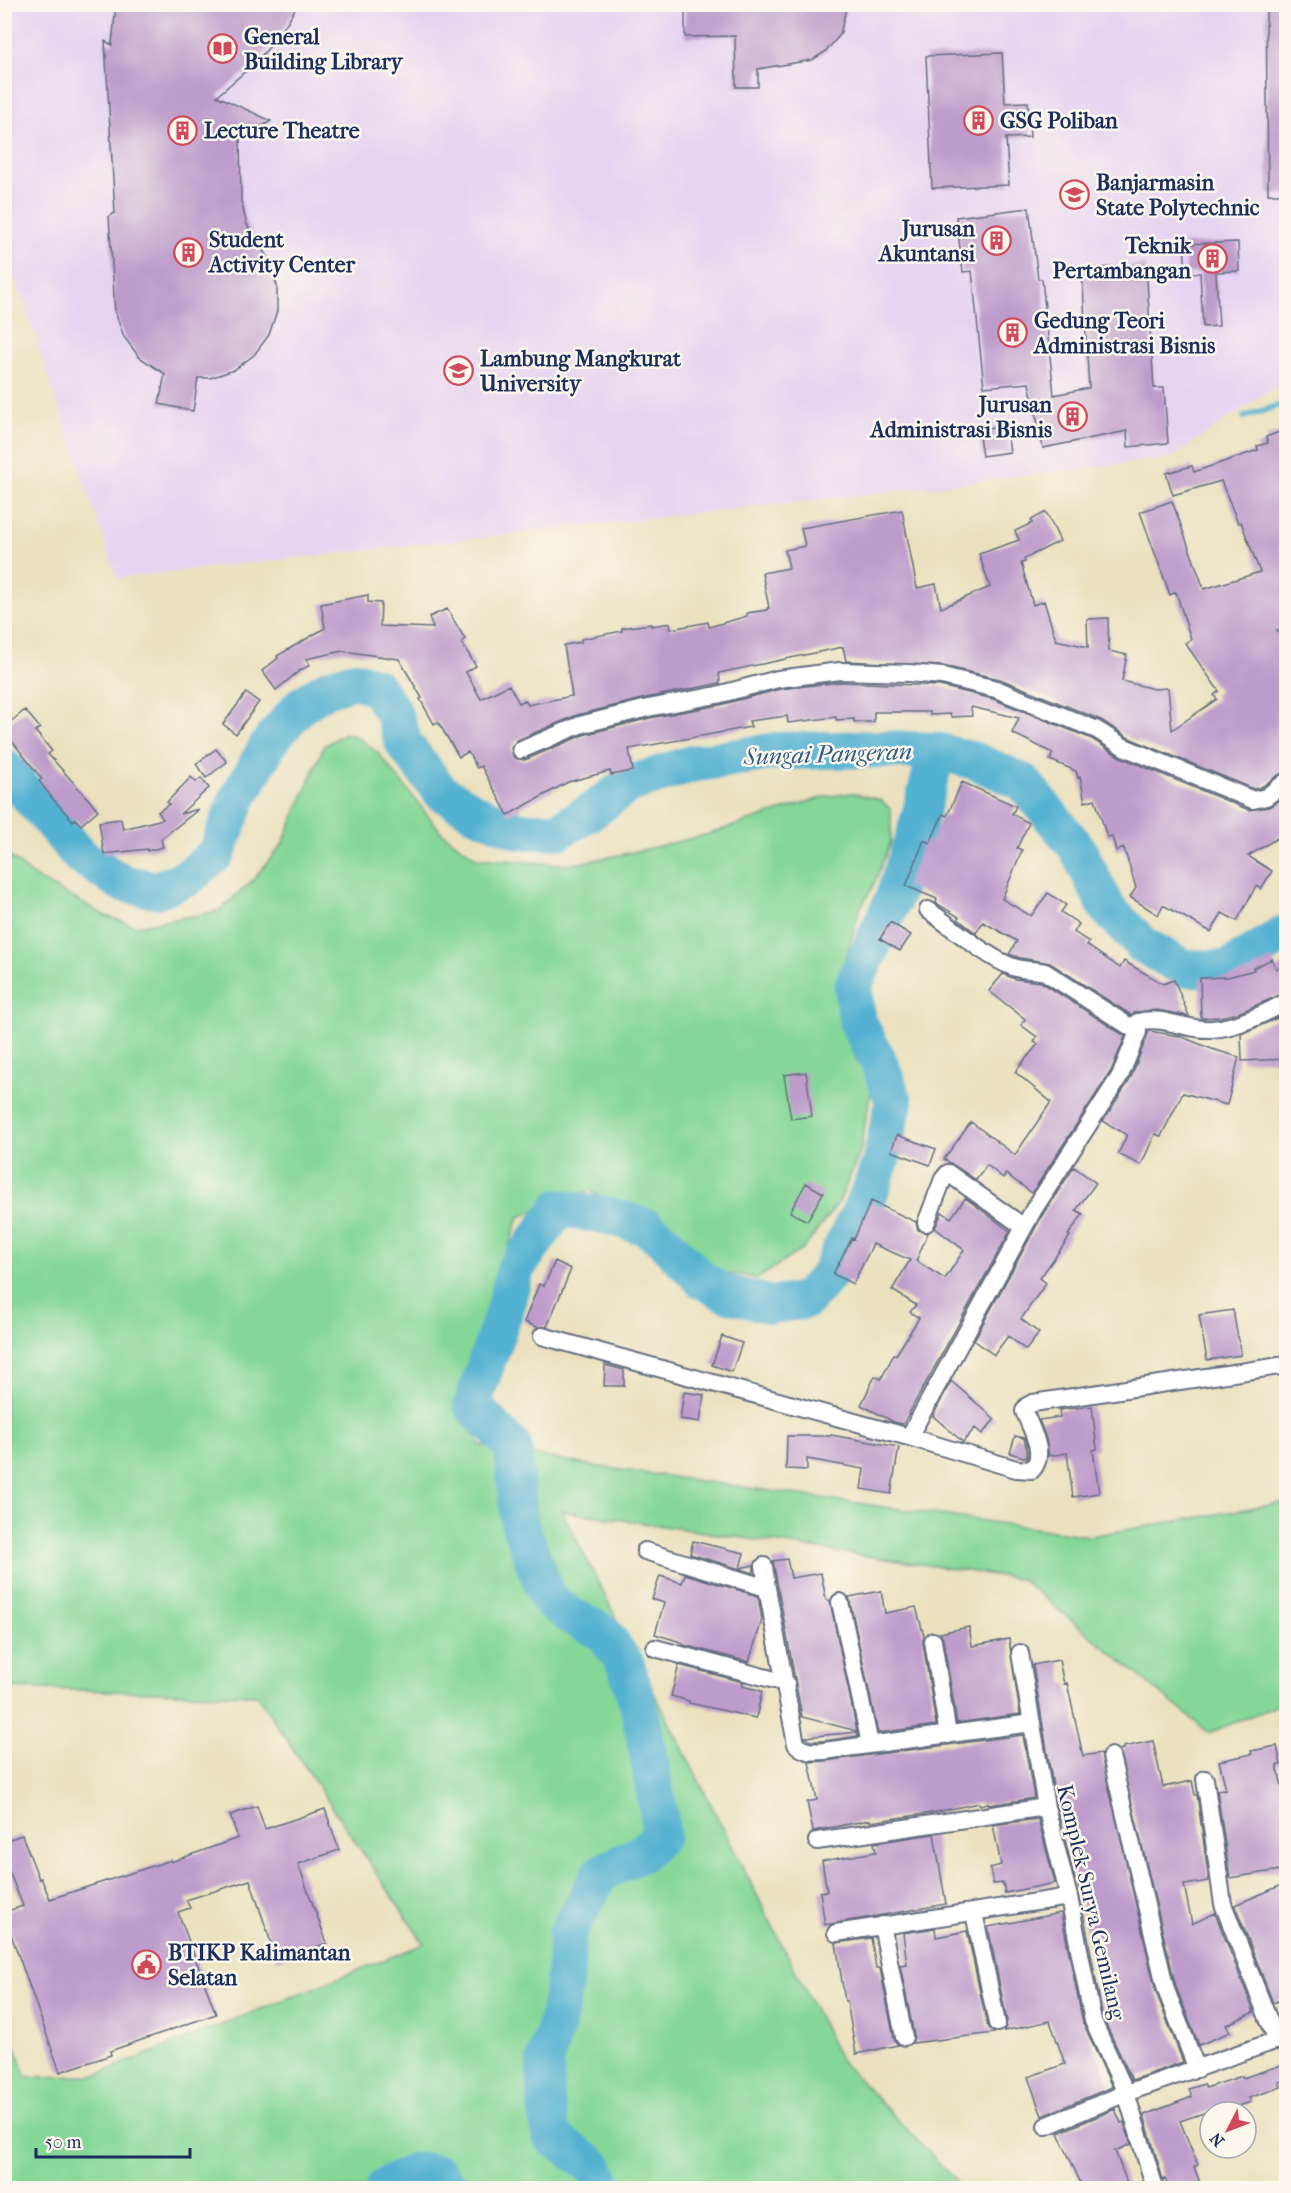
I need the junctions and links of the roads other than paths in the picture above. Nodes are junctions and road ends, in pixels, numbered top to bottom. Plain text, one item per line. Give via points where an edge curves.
1 (521, 750) dead end
2 (1287, 782) edge
3 (928, 910) dead end
4 (1287, 1002) edge
5 (1138, 1032) junction
6 (926, 1223) dead end
7 (1024, 1227) junction
8 (542, 1335) dead end
9 (1287, 1365) edge
10 (909, 1437) junction
11 (645, 1551) dead end
12 (764, 1566) dead end
13 (767, 1588) junction
14 (840, 1602) dead end
15 (933, 1641) dead end
16 (656, 1648) dead end
17 (1020, 1653) dead end
18 (786, 1683) junction
19 (1032, 1723) junction
20 (948, 1735) junction
21 (870, 1744) junction
22 (1111, 1756) dead end
23 (1205, 1779) dead end
24 (1046, 1807) junction
25 (817, 1841) dead end
26 (1069, 1897) junction
27 (974, 1913) junction
28 (882, 1925) junction
29 (836, 1934) dead end
30 (998, 2023) dead end
31 (904, 2037) dead end
32 (1282, 2039) edge
33 (1197, 2069) junction
34 (1126, 2093) junction
35 (1046, 2126) dead end
36 (1152, 2188) edge

1 - 2 street via 580,724 778,679 840,671 909,673 942,676 996,689 1254,800 1266,797
3 - 5 street via 1009,966 1045,972
4 - 5 street via 1258,1017 1211,1029 1149,1019 1138,1022
5 - 7 street via 1120,1076
6 - 7 street via 948,1173
7 - 10 street
8 - 10 street
9 - 10 street via 1033,1403 1024,1411 1039,1450 1032,1470
11 - 13 street
12 - 13 street
13 - 18 street
14 - 21 street
15 - 20 street
16 - 18 street
17 - 19 street, Komplek Surya Gemilang
18 - 21 street via 796,1744 801,1749 824,1751
19 - 20 street
19 - 24 street, Komplek Surya Gemilang
20 - 21 street
22 - 33 street via 1166,1990
23 - 32 street via 1223,1904
24 - 25 street
24 - 26 street, Komplek Surya Gemilang
26 - 27 street
26 - 34 street, Komplek Surya Gemilang via 1093,2021
27 - 28 street
27 - 30 street
28 - 29 street
28 - 31 street
32 - 33 street
33 - 34 street
34 - 35 street
34 - 36 street, Komplek Surya Gemilang

